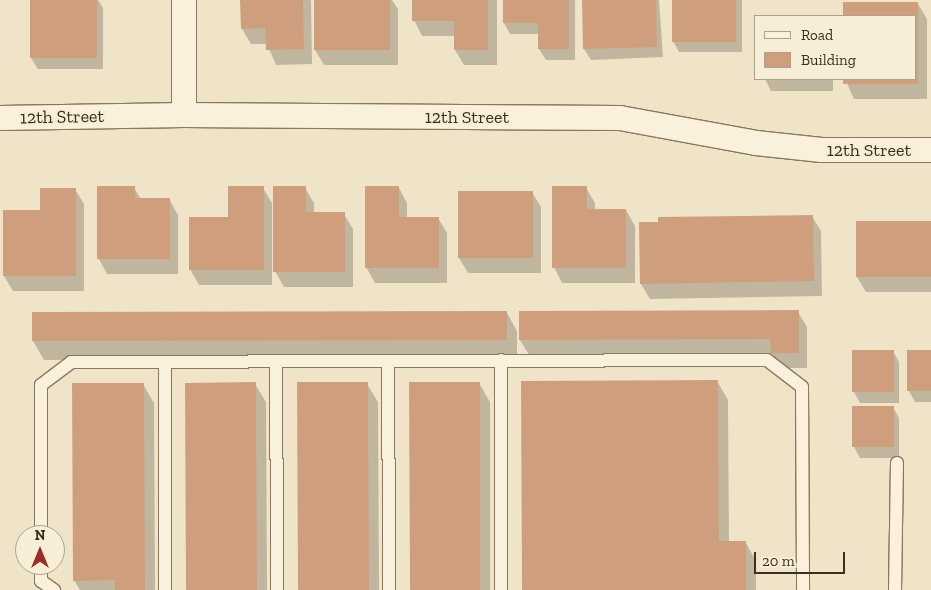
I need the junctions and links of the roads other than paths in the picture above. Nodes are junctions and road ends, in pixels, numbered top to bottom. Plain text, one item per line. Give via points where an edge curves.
1 (184, 0) edge
2 (184, 115) junction
3 (0, 118) edge
4 (931, 150) edge
5 (501, 360) junction
6 (276, 361) junction
7 (388, 361) junction
8 (164, 362) junction
9 (897, 463) dead end
10 (41, 525) edge
11 (41, 575) edge
12 (54, 590) edge
13 (165, 590) edge
14 (277, 590) edge
15 (389, 590) edge
16 (501, 590) edge
17 (803, 590) edge
18 (895, 590) edge

1 - 2 street
2 - 3 street, 12th Street
2 - 4 street, 12th Street via 620,118 756,143 822,150
5 - 7 lane
5 - 16 lane
5 - 17 lane via 767,360 802,387
6 - 7 lane
6 - 8 lane
6 - 14 lane
7 - 15 lane
8 - 10 lane via 71,362 41,385
8 - 13 lane
9 - 18 lane
11 - 12 lane via 41,581

